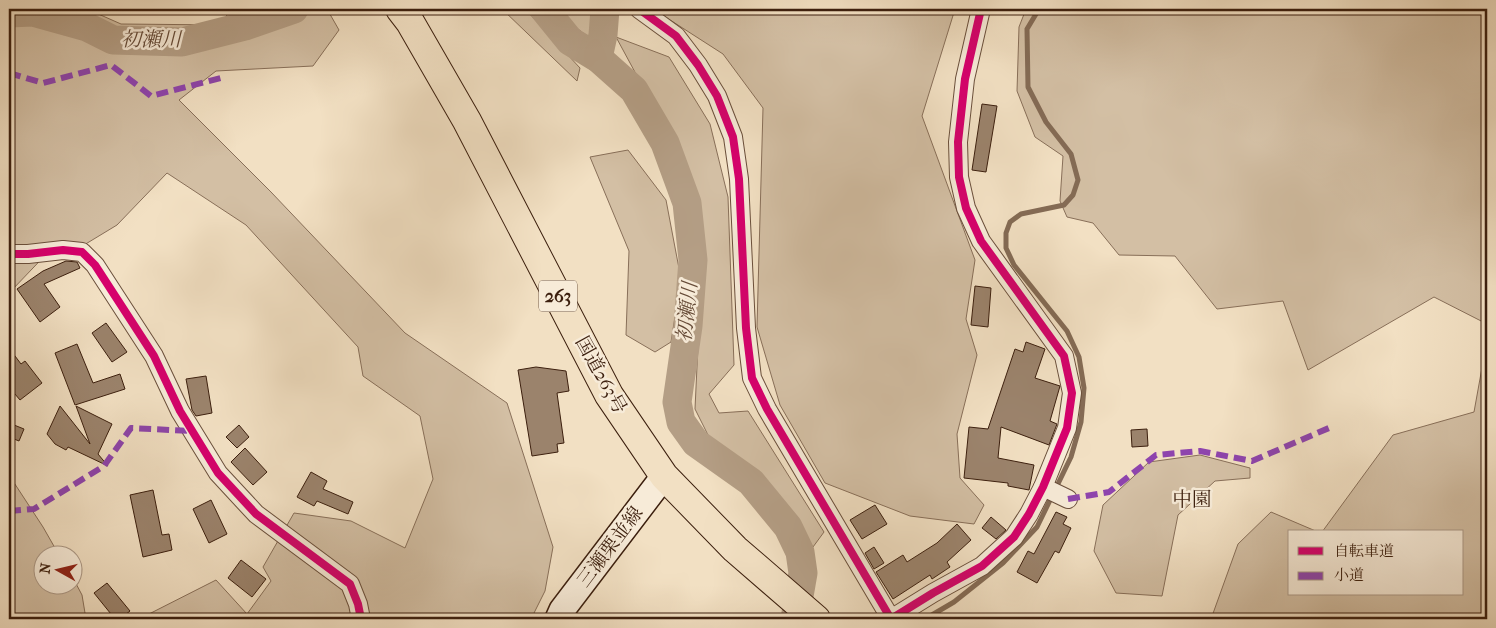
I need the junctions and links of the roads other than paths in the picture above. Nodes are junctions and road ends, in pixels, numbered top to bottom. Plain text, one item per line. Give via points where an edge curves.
1 (638, 9) edge
2 (982, 9) edge
3 (405, 16) edge
4 (9, 254) edge
5 (664, 476) junction
6 (1043, 487) junction
7 (1068, 499) dead end
8 (361, 619) edge
9 (558, 619) edge
10 (816, 619) edge
11 (891, 619) edge

1 - 11 street via 676,36 717,96 733,138 739,180 746,328 752,378
2 - 6 street via 965,79 958,142 959,177 966,208 981,241 1064,356 1072,393 1067,428
3 - 5 highway, 国道263号 / 263 via 467,121 609,395
4 - 8 street via 63,250 82,252 95,265 154,356 180,411 218,473 256,514 350,584
5 - 9 main road, 三瀬栗並線
5 - 10 highway, 国道263号 / 263 via 736,549
6 - 7 street
6 - 11 street via 1014,537 982,566

